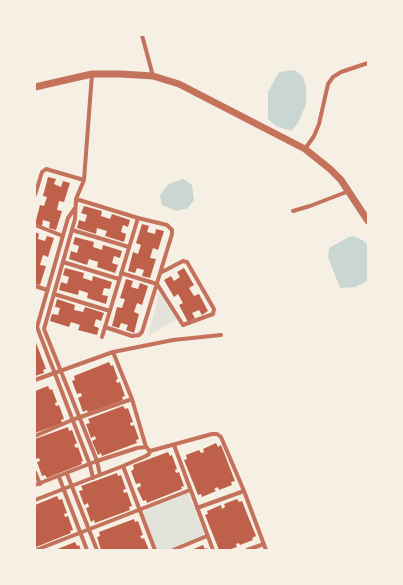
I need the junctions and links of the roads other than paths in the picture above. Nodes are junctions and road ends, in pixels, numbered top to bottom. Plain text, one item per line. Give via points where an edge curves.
1 (142, 35) edge
2 (368, 63) edge
3 (92, 74) junction
4 (153, 76) junction
5 (35, 87) edge
6 (305, 149) junction
7 (84, 180) junction
8 (348, 191) junction
9 (35, 195) edge
10 (76, 199) junction
11 (75, 208) junction
12 (293, 211) dead end
13 (138, 218) junction
14 (368, 221) edge
15 (35, 225) edge
16 (72, 230) junction
17 (63, 236) junction
18 (129, 247) junction
19 (63, 262) junction
20 (121, 273) junction
21 (160, 274) junction
22 (119, 279) junction
23 (157, 284) junction
24 (35, 286) edge
25 (47, 290) junction
26 (54, 294) junction
27 (110, 311) junction
28 (37, 321) edge
29 (36, 327) edge
30 (105, 327) junction
31 (44, 329) junction
32 (221, 335) dead end
33 (102, 338) dead end
34 (113, 352) junction
35 (60, 371) junction
36 (54, 373) junction
37 (35, 380) edge
38 (132, 399) junction
39 (79, 417) junction
40 (72, 420) junction
41 (35, 436) edge
42 (174, 445) junction
43 (148, 449) junction
44 (97, 461) junction
45 (90, 465) junction
46 (123, 466) junction
47 (35, 472) edge
48 (67, 474) junction
49 (100, 475) junction
50 (59, 477) junction
51 (93, 478) junction
52 (37, 484) edge
53 (72, 486) junction
54 (63, 489) junction
55 (190, 490) junction
56 (244, 491) junction
57 (35, 500) edge
58 (197, 508) junction
59 (140, 510) junction
60 (89, 530) junction
61 (80, 533) junction
62 (208, 536) junction
63 (264, 544) junction
64 (36, 550) edge
65 (87, 550) edge
66 (96, 550) edge
67 (155, 550) edge
68 (173, 550) edge
69 (213, 550) edge
70 (247, 550) edge
71 (266, 550) edge

1 - 4 street
2 - 6 street via 333,77 328,84 319,124
3 - 4 street
3 - 5 street
3 - 7 street
4 - 6 street via 179,84
6 - 8 street via 330,169
7 - 9 street via 46,169 42,172
7 - 10 street
8 - 12 street
8 - 14 street
10 - 11 street
10 - 13 street
11 - 16 street
11 - 17 street via 68,218
13 - 18 street
13 - 21 street via 167,225 172,230
15 - 17 street
16 - 18 street
16 - 19 street
17 - 25 street
18 - 20 street
19 - 22 street
19 - 26 street
20 - 22 street
20 - 23 street
21 - 23 street
21 - 23 street via 182,261 187,262 215,312 183,325
22 - 27 street
23 - 30 street via 139,335 132,336
24 - 25 street
25 - 28 street
26 - 27 street
26 - 31 street
27 - 30 street
28 - 29 street
29 - 31 street
29 - 36 street
30 - 33 street
31 - 35 street
32 - 34 street via 173,340
34 - 35 street
34 - 38 street
35 - 36 street
35 - 39 street
36 - 37 street
36 - 40 street
38 - 39 street
38 - 43 street
39 - 40 street
39 - 44 street
40 - 41 street
40 - 45 street
42 - 43 street
42 - 55 street
42 - 56 street via 217,434 221,437
43 - 44 street via 137,448
43 - 46 street via 149,454
44 - 45 street
44 - 49 street
45 - 48 street
45 - 51 street
46 - 49 street
46 - 59 street
47 - 52 street
48 - 50 street
48 - 53 street
49 - 51 street
50 - 52 street
50 - 54 street
51 - 53 street
53 - 54 street
53 - 60 street
54 - 57 street
54 - 61 street
55 - 58 street
55 - 59 street
56 - 58 street
56 - 63 street
58 - 62 street
59 - 60 street
59 - 67 street
60 - 61 street
60 - 66 street
61 - 64 street
61 - 65 street
62 - 68 street
62 - 69 street
63 - 70 street
63 - 71 street

